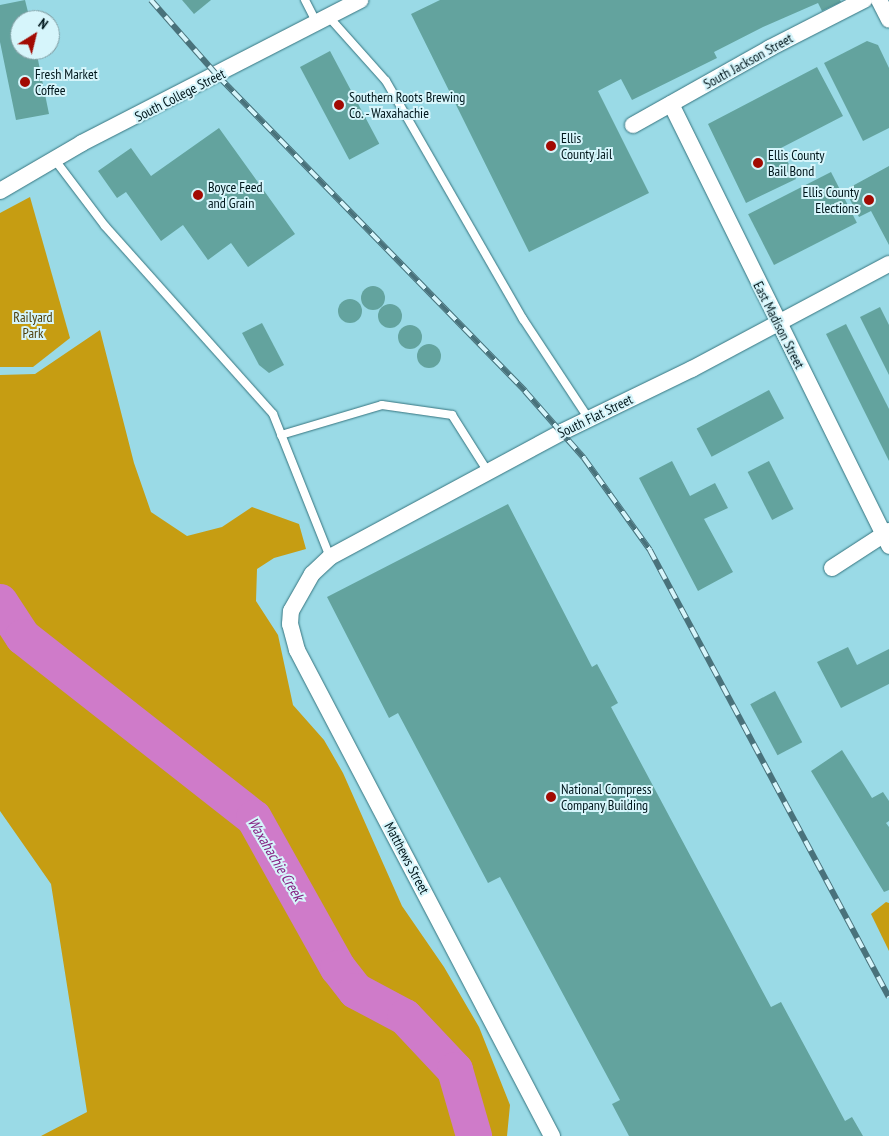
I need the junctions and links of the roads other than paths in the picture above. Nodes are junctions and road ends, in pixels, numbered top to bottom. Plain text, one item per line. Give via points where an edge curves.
1 (305, 0) edge
2 (360, 0) edge
3 (864, 0) edge
4 (879, 0) edge
5 (322, 19) junction
6 (889, 20) edge
7 (671, 104) junction
8 (633, 125) dead end
9 (55, 160) junction
10 (0, 191) edge
11 (889, 264) edge
12 (780, 323) junction
13 (589, 419) junction
14 (281, 435) junction
15 (488, 472) junction
16 (887, 537) edge
17 (330, 557) junction
18 (832, 568) dead end
19 (309, 580) joint
20 (551, 1135) edge

1 - 5 lane
2 - 5 street, South College Street
3 - 7 street, South Jackson Street
4 - 6 street
5 - 9 street, South College Street
5 - 13 lane via 386,81 523,319
7 - 8 street, South Jackson Street
7 - 12 street, East Madison Street
9 - 10 street, South College Street
9 - 14 lane via 105,226 273,414
11 - 12 street, South Flat Street
12 - 13 street, South Flat Street
12 - 16 street, East Madison Street
13 - 15 street, South Flat Street
14 - 15 lane via 382,405 452,415
14 - 17 lane
15 - 17 street, South Flat Street
16 - 18 street
17 - 19 street, South Flat Street
19 - 20 street, Matthews Street via 292,611 290,624 298,650

